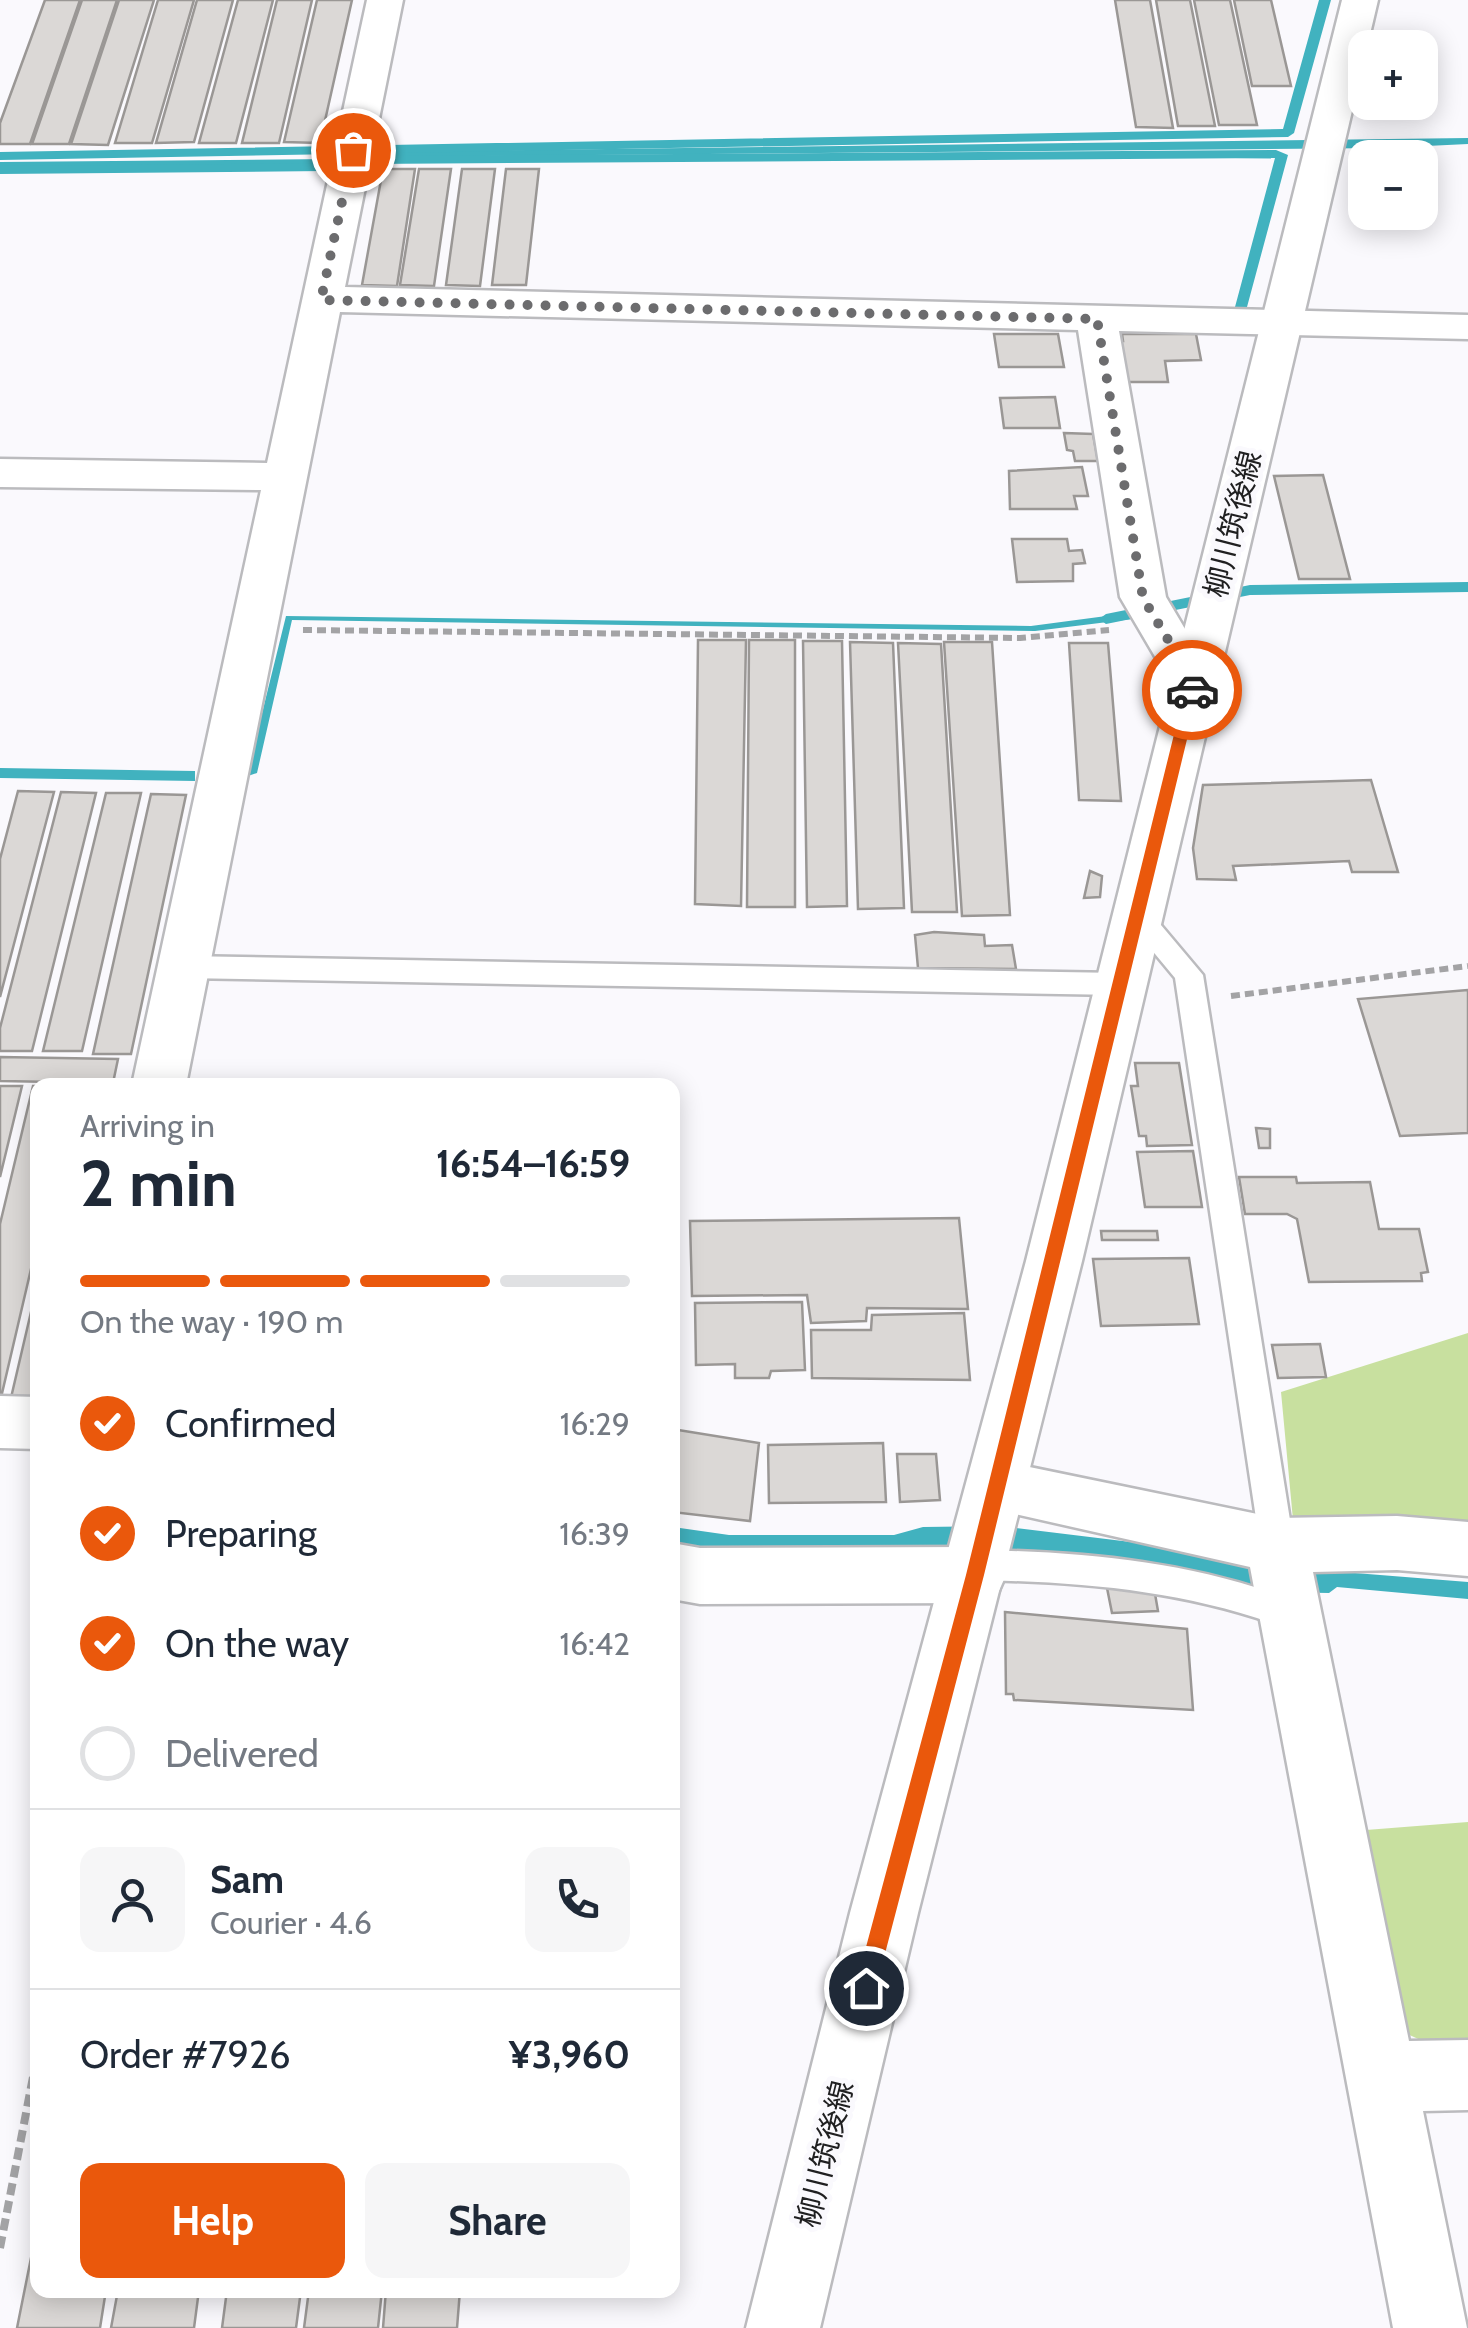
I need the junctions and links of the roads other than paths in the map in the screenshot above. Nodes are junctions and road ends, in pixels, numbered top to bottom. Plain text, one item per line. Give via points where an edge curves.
1 (385, 0) edge
2 (1360, 0) edge
3 (321, 300) junction
4 (1097, 319) junction
5 (1281, 324) junction
6 (1468, 327) edge
7 (0, 473) edge
8 (286, 477) junction
9 (1194, 683) junction
10 (1135, 913) junction
11 (184, 967) junction
12 (1119, 984) junction
13 (161, 1078) edge
14 (0, 1422) edge
15 (30, 1423) edge
16 (996, 1486) junction
17 (1278, 1545) junction
18 (1468, 1549) edge
19 (976, 1570) junction
20 (680, 1572) edge
21 (1289, 1614) junction
22 (1468, 2075) edge
23 (1384, 2078) junction
24 (783, 2328) edge
25 (1430, 2328) edge

1 - 3 street
2 - 5 street, 柳川筑後線
3 - 4 street
3 - 8 street
4 - 5 street
4 - 9 street via 1143,598
5 - 6 street
5 - 9 street, 柳川筑後線
7 - 8 street
8 - 11 street
9 - 10 street, 柳川筑後線
10 - 12 street, 柳川筑後線
10 - 17 lane via 1189,975
11 - 12 lane
11 - 13 street
12 - 16 street, 柳川筑後線
14 - 15 street
16 - 17 street
16 - 19 street, 柳川筑後線
17 - 18 street
17 - 21 street
19 - 20 street
19 - 21 lane via 1094,1567 1188,1579
19 - 24 street, 柳川筑後線
21 - 23 street
22 - 23 street
23 - 25 street

